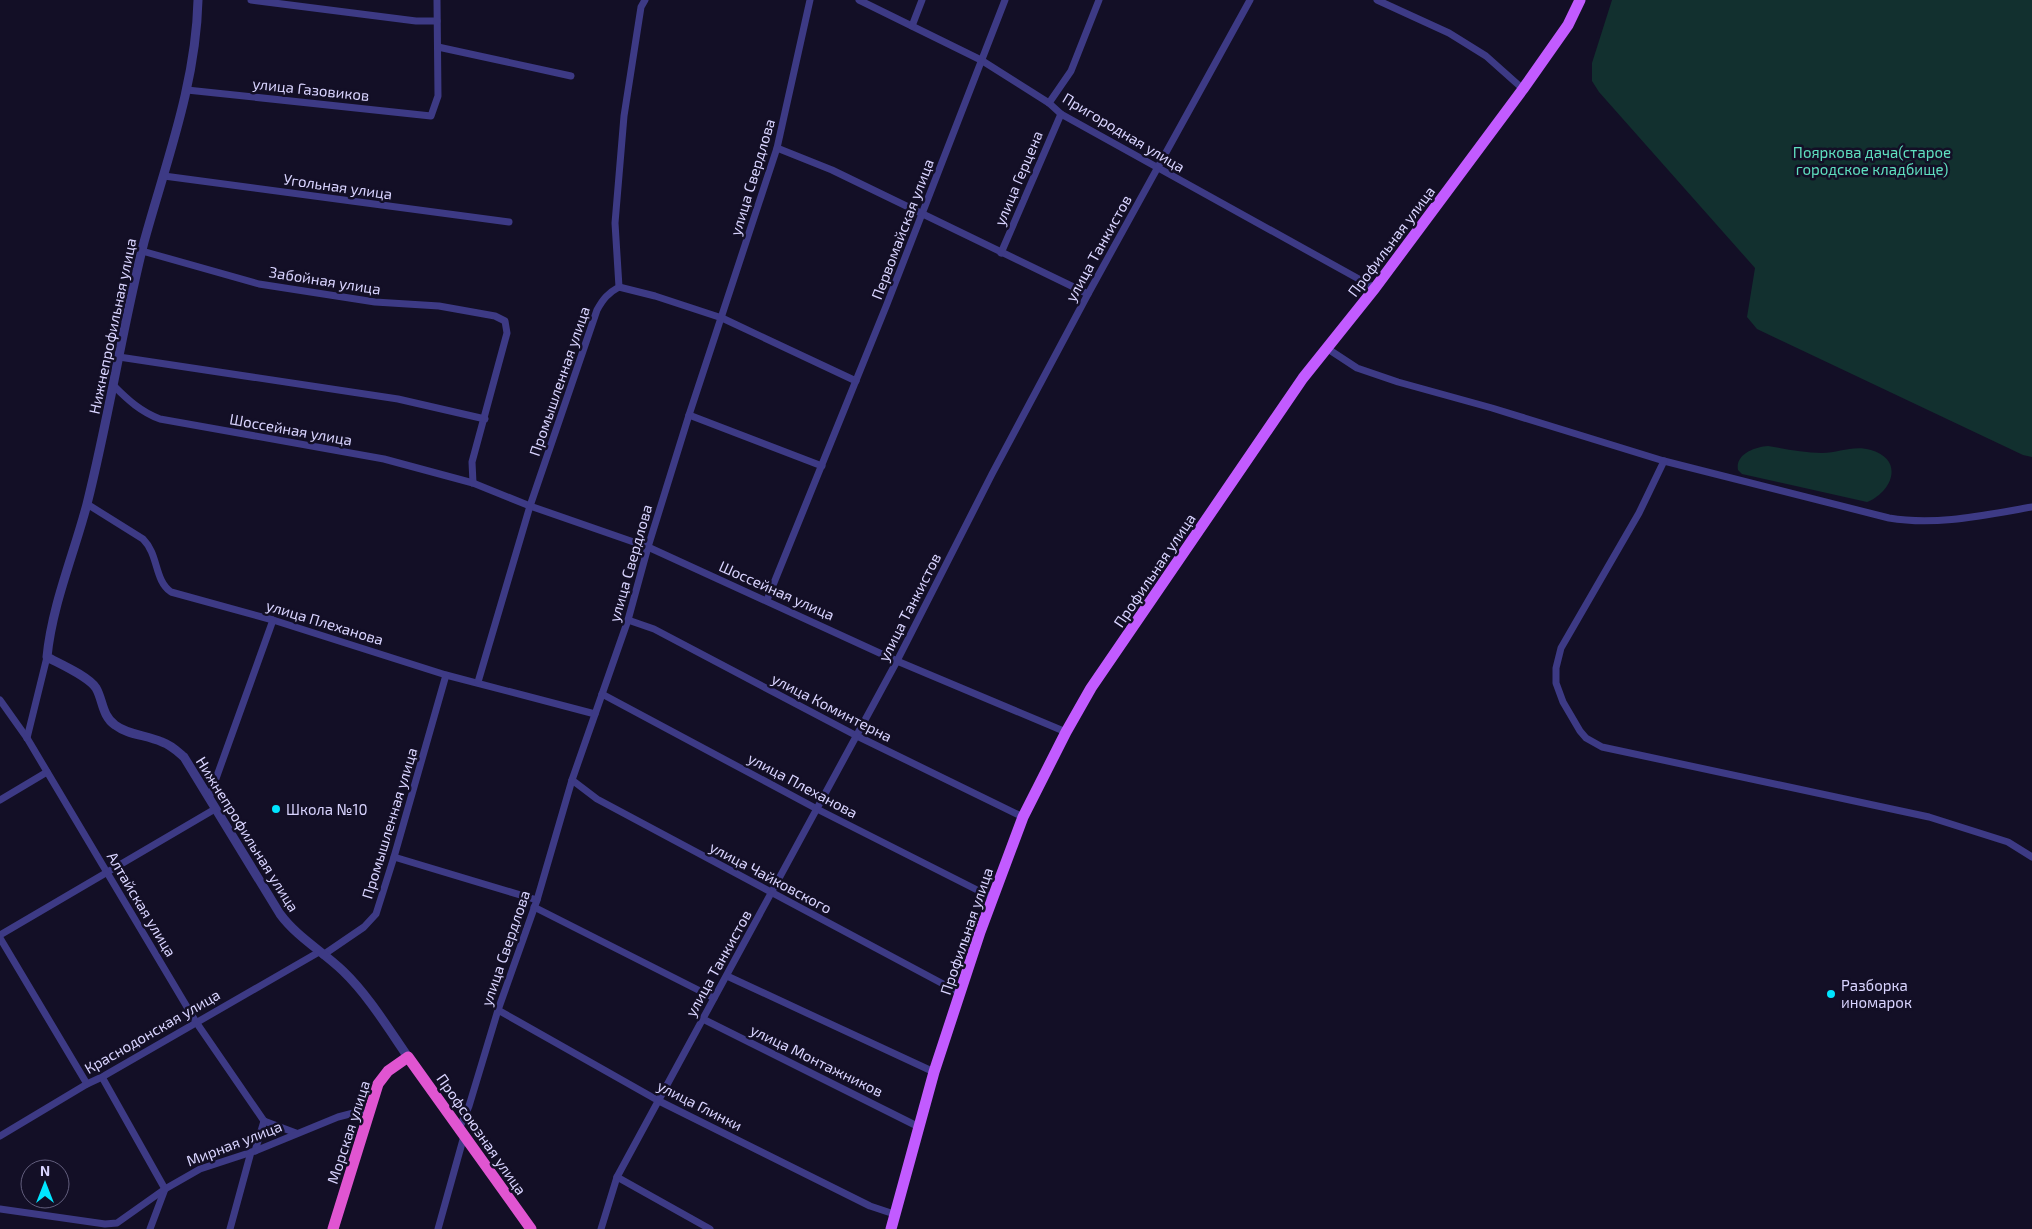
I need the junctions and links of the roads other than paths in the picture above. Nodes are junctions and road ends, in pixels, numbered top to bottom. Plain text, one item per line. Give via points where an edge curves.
1 (198, 0) edge
2 (251, 0) edge
3 (437, 0) edge
4 (645, 0) edge
5 (810, 0) edge
6 (859, 0) edge
7 (922, 0) edge
8 (1006, 0) edge
9 (1099, 0) edge
10 (1250, 0) edge
11 (1377, 0) edge
12 (1580, 0) edge
13 (437, 21) junction
14 (912, 26) junction
15 (438, 47) junction
16 (981, 60) junction
17 (571, 76) dead end
18 (1523, 89) junction
19 (187, 90) junction
20 (1050, 103) junction
21 (1060, 114) junction
22 (777, 148) junction
23 (1157, 168) junction
24 (164, 176) junction
25 (922, 214) junction
26 (509, 222) dead end
27 (142, 251) junction
28 (1001, 252) junction
29 (619, 287) junction
30 (1375, 288) junction
31 (1088, 294) junction
32 (722, 318) junction
33 (1328, 350) junction
34 (119, 356) junction
35 (856, 381) junction
36 (114, 386) junction
37 (689, 415) junction
38 (485, 418) junction
39 (1664, 461) junction
40 (822, 466) junction
41 (473, 484) junction
42 (87, 504) junction
43 (530, 506) junction
44 (2032, 506) edge
45 (648, 547) junction
46 (767, 600) junction
47 (273, 620) junction
48 (628, 620) junction
49 (47, 657) junction
50 (897, 660) junction
51 (446, 675) junction
52 (478, 682) junction
53 (602, 694) junction
54 (0, 700) edge
55 (595, 714) junction
56 (1066, 732) junction
57 (857, 736) junction
58 (27, 738) junction
59 (47, 772) junction
60 (572, 780) junction
61 (209, 798) junction
62 (0, 800) edge
63 (215, 809) junction
64 (817, 809) junction
65 (1023, 817) junction
66 (394, 857) junction
67 (2032, 857) edge
68 (107, 873) junction
69 (772, 893) junction
70 (993, 898) junction
71 (536, 904) junction
72 (0, 937) edge
73 (321, 953) junction
74 (727, 976) junction
75 (960, 993) junction
76 (714, 998) junction
77 (498, 1010) junction
78 (703, 1019) junction
79 (196, 1022) junction
80 (408, 1057) junction
81 (934, 1072) junction
82 (102, 1077) junction
83 (87, 1084) junction
84 (659, 1101) junction
85 (369, 1109) junction
86 (264, 1121) junction
87 (919, 1127) junction
88 (462, 1132) junction
89 (296, 1133) junction
90 (0, 1136) edge
91 (253, 1151) junction
92 (617, 1177) junction
93 (165, 1189) junction
94 (0, 1209) edge
95 (894, 1214) junction
96 (150, 1229) edge
97 (230, 1229) edge
98 (333, 1229) edge
99 (438, 1229) edge
100 (531, 1229) edge
101 (601, 1229) edge
102 (710, 1229) edge
103 (891, 1229) edge

1 - 19 street, Нижнепрофильная улица via 198,33
2 - 13 street
3 - 13 street
4 - 29 street via 641,7 624,116 615,223
5 - 22 street, улица Свердлова
6 - 14 street, Пригородная улица
7 - 14 street
8 - 16 street, Первомайская улица
9 - 20 street via 1071,72
10 - 23 street, улица Танкистов
11 - 18 street via 1449,33 1486,56
12 - 18 main road, Профильная улица via 1568,25
13 - 15 street
14 - 16 street, Пригородная улица
15 - 17 street
15 - 19 street, улица Газовиков via 438,96 431,116
16 - 20 street, Пригородная улица
16 - 25 street, Первомайская улица
18 - 30 main road, Профильная улица
19 - 24 street, Нижнепрофильная улица
20 - 21 street, Пригородная улица
21 - 23 street, Пригородная улица
21 - 28 street, улица Герцена
22 - 25 street via 832,170
22 - 32 street, улица Свердлова
23 - 30 street, Пригородная улица
23 - 31 street, улица Танкистов
24 - 26 street, Угольная улица
24 - 27 street, Нижнепрофильная улица
25 - 28 street
25 - 35 street, Первомайская улица
27 - 34 street, Нижнепрофильная улица
27 - 38 street, Забойная улица via 259,284 496,316 506,321 507,334
28 - 31 street
29 - 32 street
29 - 43 street, Промышленная улица via 608,293 597,310
30 - 33 main road, Профильная улица
31 - 50 street, улица Танкистов
32 - 35 street
32 - 37 street, улица Свердлова
33 - 39 street via 1357,368 1398,382
33 - 56 main road, Профильная улица via 1303,378 1091,688
34 - 36 street, Нижнепрофильная улица
34 - 38 street via 398,399
35 - 40 street, Первомайская улица
36 - 41 street, Шоссейная улица via 134,406 160,419 384,459
36 - 42 street, Нижнепрофильная улица
37 - 40 street
37 - 45 street, улица Свердлова
38 - 41 street via 472,462
39 - 44 street via 1903,520 1957,519
39 - 67 street via 1639,513 1562,648 1556,668 1556,684 1571,718 1586,738 1602,747 1929,816 2008,842
40 - 46 street, Первомайская улица
41 - 43 street, Шоссейная улица
42 - 47 street, улица Плеханова via 149,545 163,586 171,592
42 - 49 street, Нижнепрофильная улица via 50,634
43 - 45 street, Шоссейная улица
43 - 52 street, Промышленная улица
45 - 46 street, Шоссейная улица
45 - 48 street, улица Свердлова
46 - 50 street, Шоссейная улица
47 - 51 street, улица Плеханова
47 - 61 street
48 - 53 street, улица Свердлова
48 - 57 street, улица Коминтерна via 654,629
49 - 58 street, Нижнепрофильная улица
49 - 61 street, Нижнепрофильная улица via 95,687 112,724 174,748 192,768
50 - 56 street, Шоссейная улица
50 - 57 street, улица Танкистов
51 - 52 street, улица Плеханова
51 - 66 street, Промышленная улица
52 - 55 street, улица Плеханова
53 - 55 street, улица Свердлова
53 - 64 street, улица Плеханова
54 - 58 street, Алтайская улица
55 - 60 street, улица Свердлова
56 - 65 main road, Профильная улица
57 - 64 street, улица Танкистов
57 - 65 street, улица Коминтерна
58 - 59 street, Алтайская улица
59 - 62 street
59 - 68 street, Алтайская улица
60 - 69 street, улица Чайковского via 596,798
60 - 71 street, улица Свердлова
61 - 63 street, Нижнепрофильная улица
63 - 68 street
63 - 73 street, Нижнепрофильная улица via 290,928
64 - 69 street, улица Танкистов
64 - 70 street, улица Плеханова
65 - 70 main road, Профильная улица
66 - 71 street
66 - 73 street, Промышленная улица via 371,921
68 - 72 street
68 - 79 street, Алтайская улица
69 - 74 street, улица Танкистов
69 - 75 street, улица Чайковского
70 - 75 main road, Профильная улица
71 - 76 street
71 - 77 street, улица Свердлова
72 - 83 street
73 - 79 street, Краснодонская улица
73 - 80 street, Нижнепрофильная улица via 356,986
74 - 76 street, улица Танкистов
74 - 81 street
75 - 81 main road, Профильная улица
76 - 78 street, улица Танкистов
77 - 84 street, улица Глинки
77 - 88 street, улица Свердлова
78 - 84 street, улица Танкистов
78 - 87 street, улица Монтажников
79 - 82 street, Краснодонская улица
79 - 86 street, Алтайская улица
80 - 85 highway, Морская улица via 382,1076
80 - 88 highway, Профсоюзная улица
81 - 87 main road, Профильная улица
82 - 83 street, Краснодонская улица
82 - 93 street
83 - 90 street, Краснодонская улица
84 - 92 street, улица Танкистов
84 - 95 street, улица Глинки via 870,1206
85 - 89 street, Мирная улица
85 - 98 highway, Морская улица
86 - 89 street
86 - 91 street
87 - 95 main road, Профильная улица
88 - 99 street, улица Свердлова
88 - 100 highway, Профсоюзная улица
89 - 91 street, Мирная улица
91 - 93 street, Мирная улица via 200,1169
91 - 97 street
92 - 101 street, улица Танкистов
92 - 102 street
93 - 94 street, Мирная улица via 117,1223
93 - 96 street
95 - 103 main road, Профильная улица

